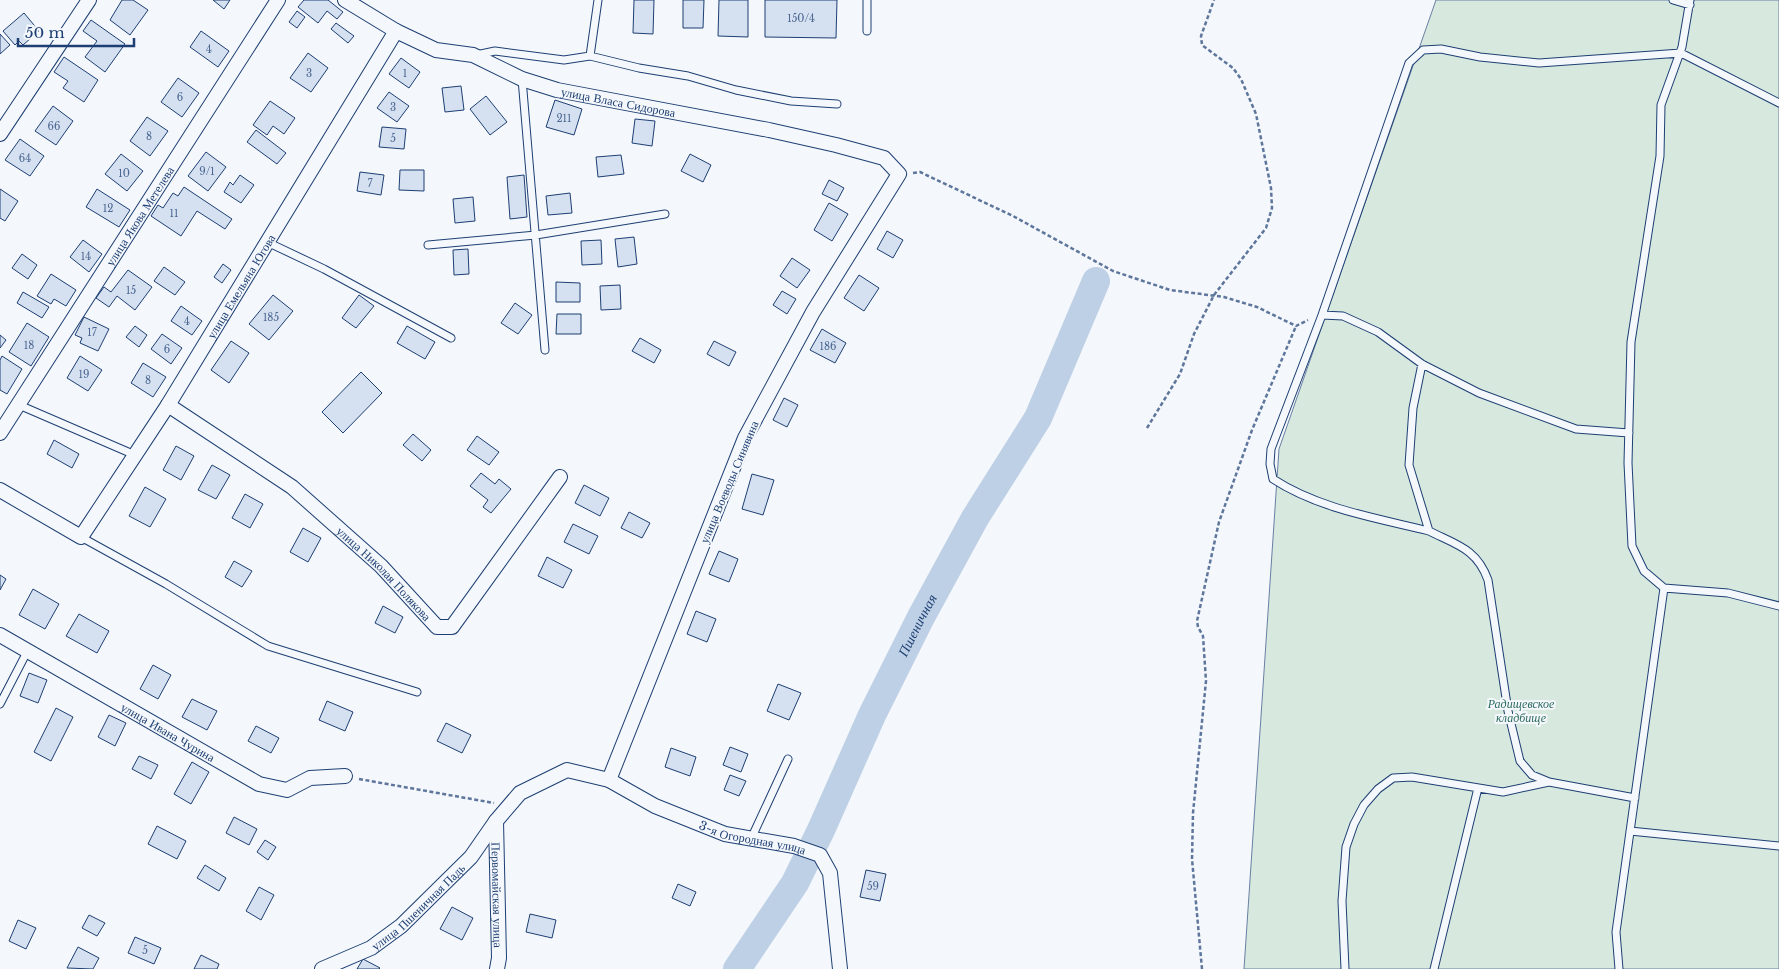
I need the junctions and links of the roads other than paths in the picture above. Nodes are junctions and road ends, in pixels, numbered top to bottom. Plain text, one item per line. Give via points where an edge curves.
1 (89, 0) edge
2 (278, 0) edge
3 (345, 0) edge
4 (598, 0) edge
5 (867, 0) edge
6 (1673, 0) edge
7 (1690, 2) edge
8 (355, 5) edge
9 (270, 6) edge
10 (396, 31) junction
11 (867, 31) dead end
12 (1681, 53) junction
13 (473, 55) junction
14 (590, 56) junction
15 (522, 79) junction
16 (1779, 103) edge
17 (837, 104) dead end
18 (0, 134) edge
19 (899, 174) joint
20 (665, 214) dead end
21 (536, 235) junction
22 (266, 242) junction
23 (428, 245) dead end
24 (1322, 315) junction
25 (451, 338) dead end
26 (545, 350) dead end
27 (1422, 364) junction
28 (19, 405) junction
29 (168, 406) junction
30 (0, 433) edge
31 (1629, 433) junction
32 (136, 455) junction
33 (560, 477) dead end
34 (0, 490) edge
35 (1429, 532) junction
36 (81, 537) junction
37 (1664, 588) junction
38 (1779, 606) edge
39 (0, 634) edge
40 (28, 650) junction
41 (417, 692) dead end
42 (0, 704) edge
43 (788, 759) dead end
44 (345, 776) road end
45 (609, 780) junction
46 (1550, 782) junction
47 (1478, 788) junction
48 (1635, 798) junction
49 (509, 806) joint
50 (496, 821) junction
51 (1630, 831) junction
52 (751, 839) junction
53 (1779, 846) edge
54 (322, 969) edge
55 (497, 969) edge
56 (840, 969) edge
57 (1346, 969) edge
58 (1434, 969) edge
59 (1619, 969) edge

1 - 18 street
2 - 9 street, улица Якова Метелева
3 - 8 street, улица Власа Сидорова
4 - 14 lane
5 - 11 lane
6 - 7 lane
7 - 12 lane
8 - 10 street, улица Власа Сидорова
9 - 28 street, улица Якова Метелева
10 - 13 street, улица Власа Сидорова via 436,50
10 - 22 street, улица Емельяна Югова
12 - 16 lane
12 - 24 lane via 1539,63 1441,49 1423,50 1409,63
12 - 31 lane via 1661,105 1660,156 1632,342
13 - 14 lane via 495,51 564,60
13 - 15 street, улица Власа Сидорова
14 - 17 lane via 791,101
15 - 19 street, улица Власа Сидорова via 566,92 836,145 884,158
15 - 21 lane
19 - 45 street, улица Воеводы Синявина via 814,312 745,438
20 - 21 lane
21 - 23 lane
21 - 26 lane
22 - 25 lane via 324,269
22 - 29 street, улица Емельяна Югова
24 - 27 lane via 1343,316 1378,332
24 - 35 lane via 1271,450 1273,479 1326,504
27 - 31 lane via 1479,393 1576,428
27 - 35 lane via 1413,408 1409,465
28 - 30 street, улица Якова Метелева
28 - 32 lane
29 - 32 street, улица Емельяна Югова
29 - 33 street, улица Николая Полякова via 292,487 382,566 437,628 452,628
31 - 37 lane via 1632,546 1644,571
32 - 36 street, улица Емельяна Югова
34 - 36 street
35 - 46 lane via 1472,553 1483,564 1508,711 1520,761 1532,775
36 - 41 lane via 268,646
37 - 38 lane via 1728,594
37 - 48 lane
39 - 40 street, улица Ивана Чурина
40 - 42 lane
40 - 44 street, улица Ивана Чурина via 259,784 287,790 310,778
43 - 52 lane
45 - 49 street, 3-я Огородная улица via 566,770 520,793
45 - 52 street, 3-я Огородная улица via 655,806 725,834
46 - 47 lane via 1503,792
46 - 48 lane
47 - 57 lane via 1412,777 1392,778 1364,805 1346,848 1342,901
47 - 58 lane
48 - 51 lane
49 - 50 street, улица Пшеничная Падь
50 - 54 street, улица Пшеничная Падь via 471,858 401,926 370,948
50 - 55 street, Первомайская улица
51 - 53 lane
51 - 59 lane via 1616,932
52 - 56 street, 3-я Огородная улица via 794,846 820,855 830,872

